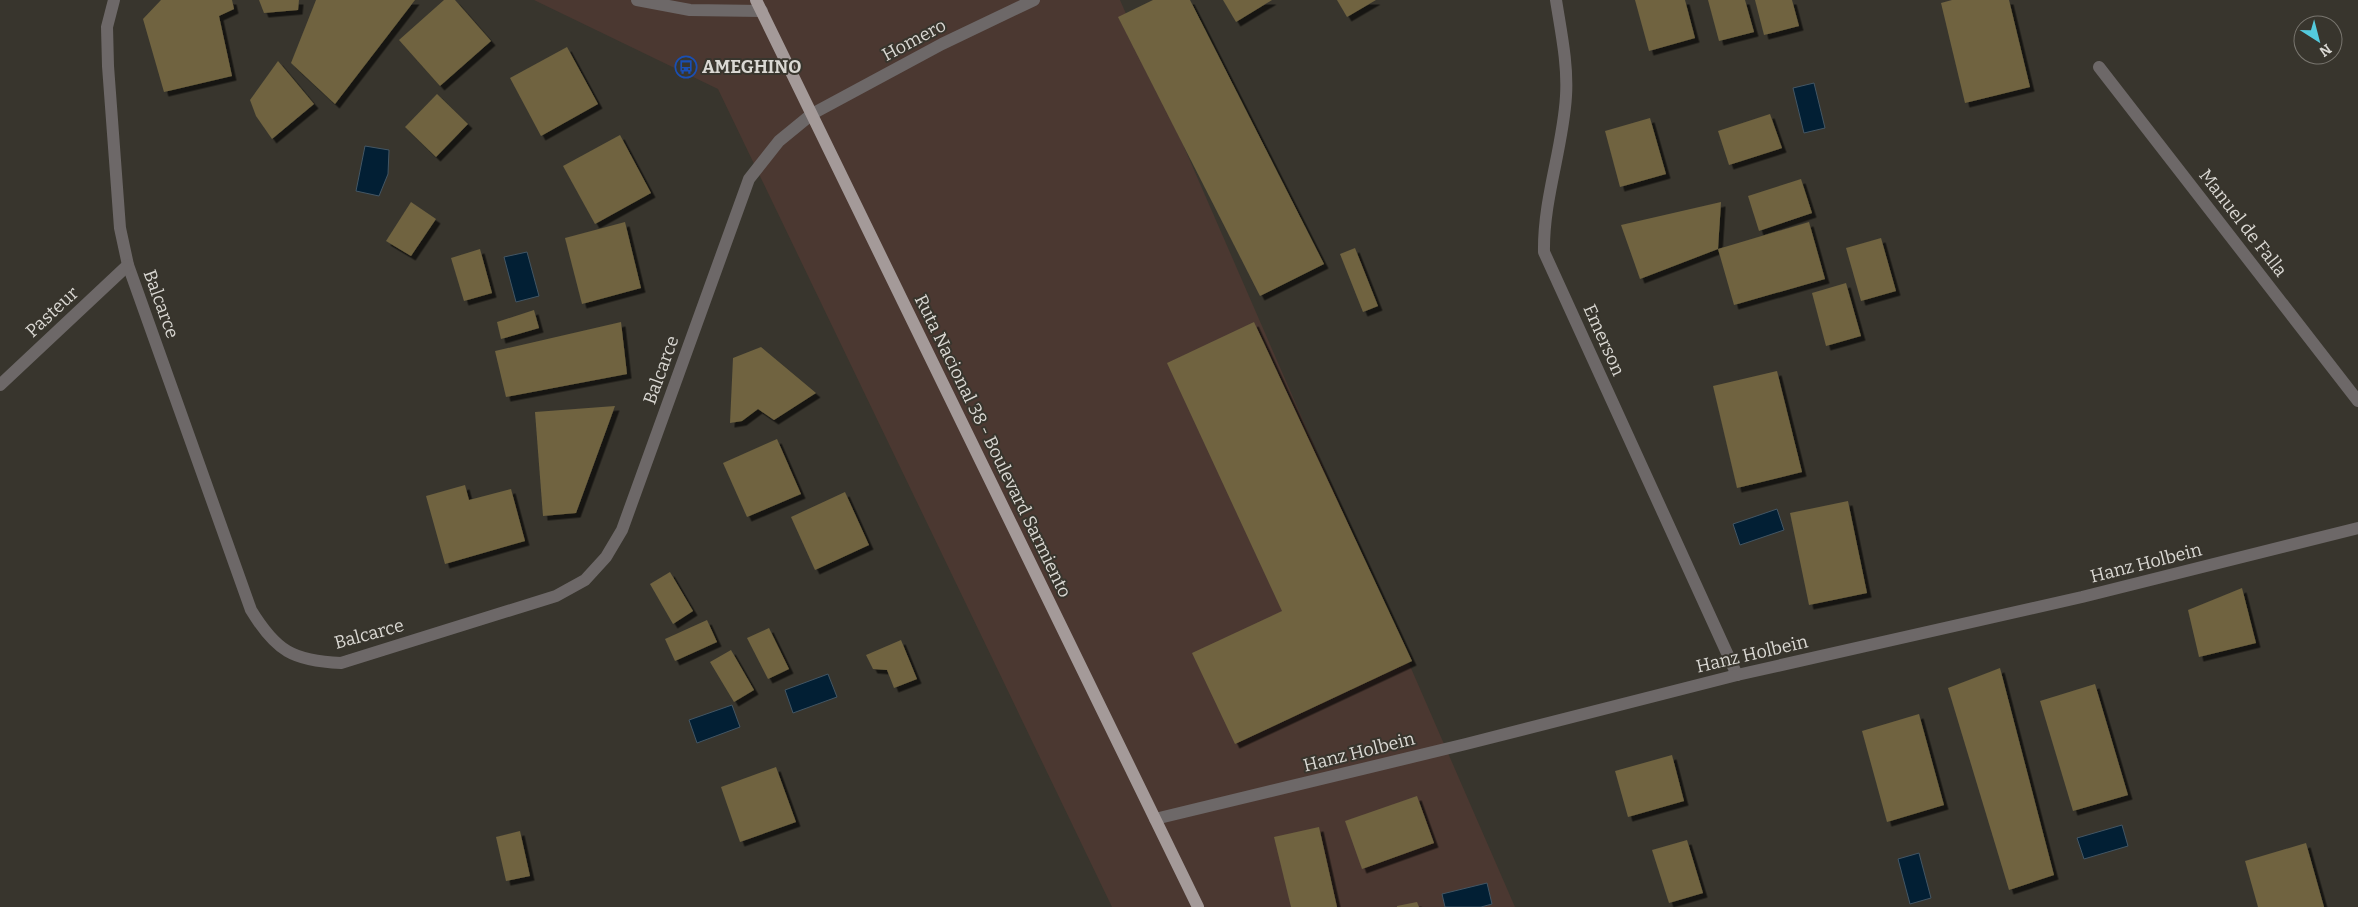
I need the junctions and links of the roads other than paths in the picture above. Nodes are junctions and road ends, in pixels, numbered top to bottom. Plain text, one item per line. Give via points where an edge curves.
1 (114, 0) edge
2 (637, 0) edge
3 (1034, 0) edge
4 (1556, 0) edge
5 (759, 5) edge
6 (2099, 67) dead end
7 (812, 114) junction
8 (128, 265) junction
9 (0, 385) edge
10 (2358, 401) edge
11 (2358, 528) edge
12 (1737, 675) junction
13 (1155, 819) junction
14 (1198, 907) edge

1 - 8 street, Balcarce via 107,27 108,66 120,228
2 - 5 street via 690,10
3 - 7 street, Homero via 942,44
4 - 12 street, Emerson via 1566,62 1566,95 1544,230 1544,252
5 - 7 main road, Ruta Nacional 38 - Boulevard Sarmiento
6 - 10 street, Manuel de Falla
7 - 8 street, Balcarce via 779,141 749,179 622,530 606,557 586,580 556,596 341,663 316,662 293,655 266,635 251,610
7 - 13 main road, Ruta Nacional 38 - Boulevard Sarmiento
8 - 9 street, Pasteur
11 - 12 street, Hanz Holbein via 2082,597
12 - 13 street, Hanz Holbein
13 - 14 main road, Ruta Nacional 38 - Boulevard Sarmiento

